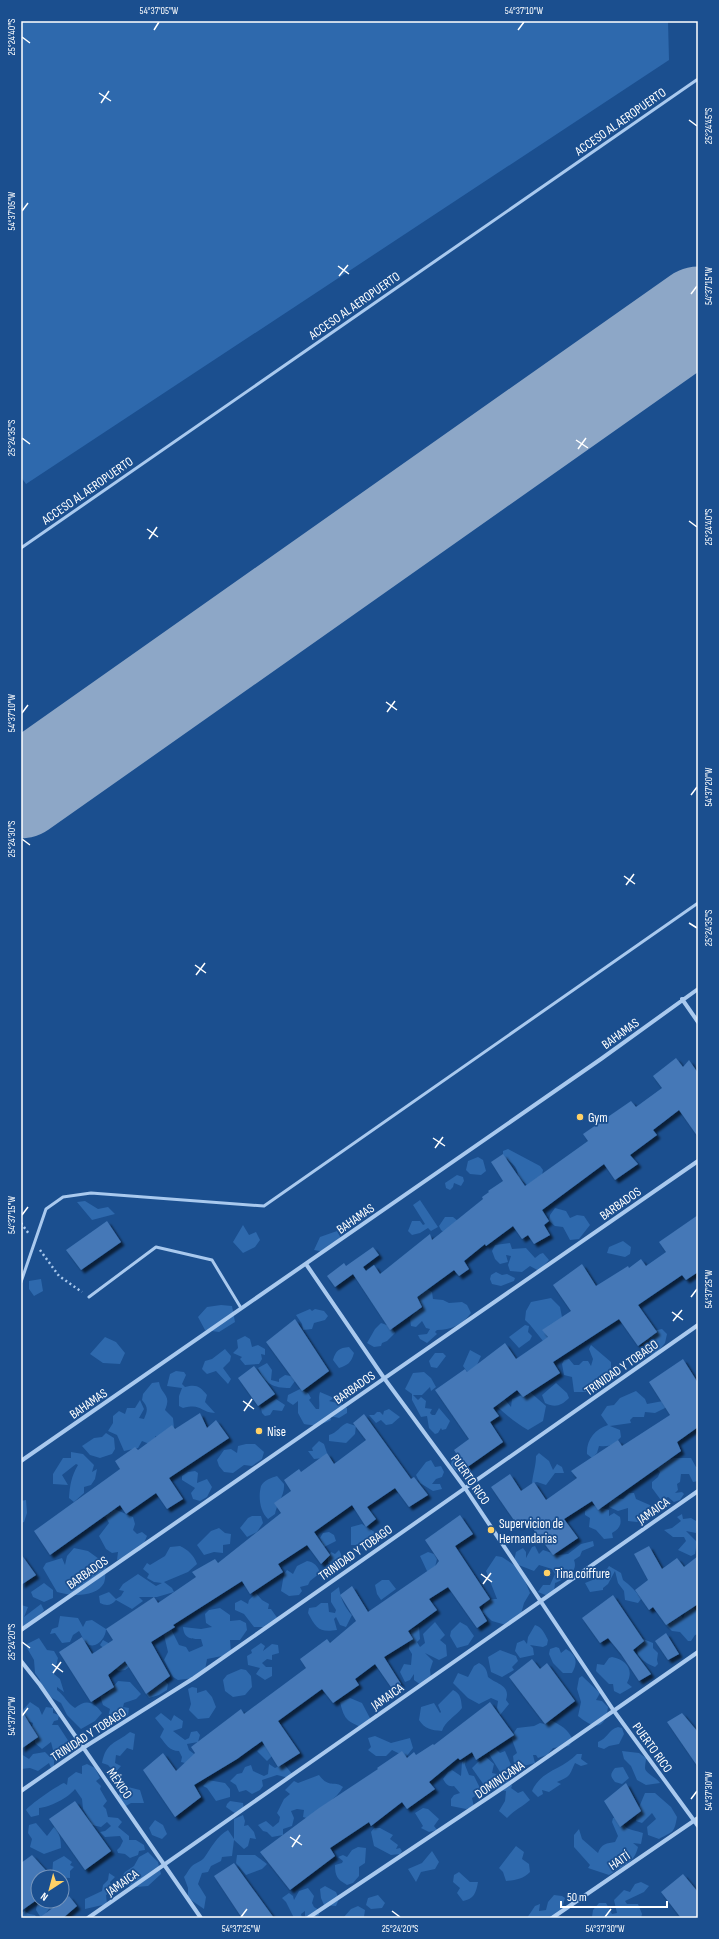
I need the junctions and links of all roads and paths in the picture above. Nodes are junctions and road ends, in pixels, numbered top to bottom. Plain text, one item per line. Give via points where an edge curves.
1 (698, 79) edge
2 (21, 548) edge
3 (698, 903) edge
4 (698, 989) edge
5 (682, 999) junction
6 (698, 1022) edge
7 (698, 1161) edge
8 (21, 1223) edge
9 (35, 1243) junction
10 (306, 1264) junction
11 (21, 1282) edge
12 (90, 1297) joint
13 (241, 1308) junction
14 (698, 1325) edge
15 (384, 1378) junction
16 (21, 1461) edge
17 (466, 1488) junction
18 (698, 1491) edge
19 (541, 1601) junction
20 (21, 1630) edge
21 (698, 1652) edge
22 (21, 1661) edge
23 (614, 1711) junction
24 (83, 1748) junction
25 (21, 1791) edge
26 (696, 1819) edge
27 (698, 1826) edge
28 (165, 1864) junction
29 (88, 1918) edge
30 (201, 1918) edge
31 (308, 1918) edge
32 (552, 1918) edge

1 - 2 lane, ACCESO AL AEROPUERTO
3 - 9 lane via 264,1206 91,1193 63,1197 46,1209
4 - 5 street, BAHAMAS
5 - 6 street
5 - 10 street, BAHAMAS via 601,1059
7 - 15 street, BARBADOS
8 - 9 path
9 - 11 lane
9 - 12 path via 59,1276
10 - 13 street, BAHAMAS
10 - 15 street, PUERTO RICO
12 - 13 lane via 156,1247 212,1260
13 - 16 street, BAHAMAS
14 - 17 street, TRINIDAD Y TOBAGO
15 - 17 street, PUERTO RICO
15 - 20 street, BARBADOS
17 - 19 street, PUERTO RICO
17 - 24 street, TRINIDAD Y TOBAGO via 194,1678
18 - 19 street, JAMAICA
19 - 23 street, PUERTO RICO
19 - 28 street, JAMAICA
21 - 23 street, DOMINICANA
22 - 24 street, MÉXICO
23 - 26 street, PUERTO RICO
23 - 31 street, DOMINICANA via 507,1786
24 - 25 street, TRINIDAD Y TOBAGO
24 - 28 street, MÉXICO
26 - 27 street, PUERTO RICO
26 - 32 street, HAITÍ
28 - 29 street, JAMAICA
28 - 30 street, MÉXICO

